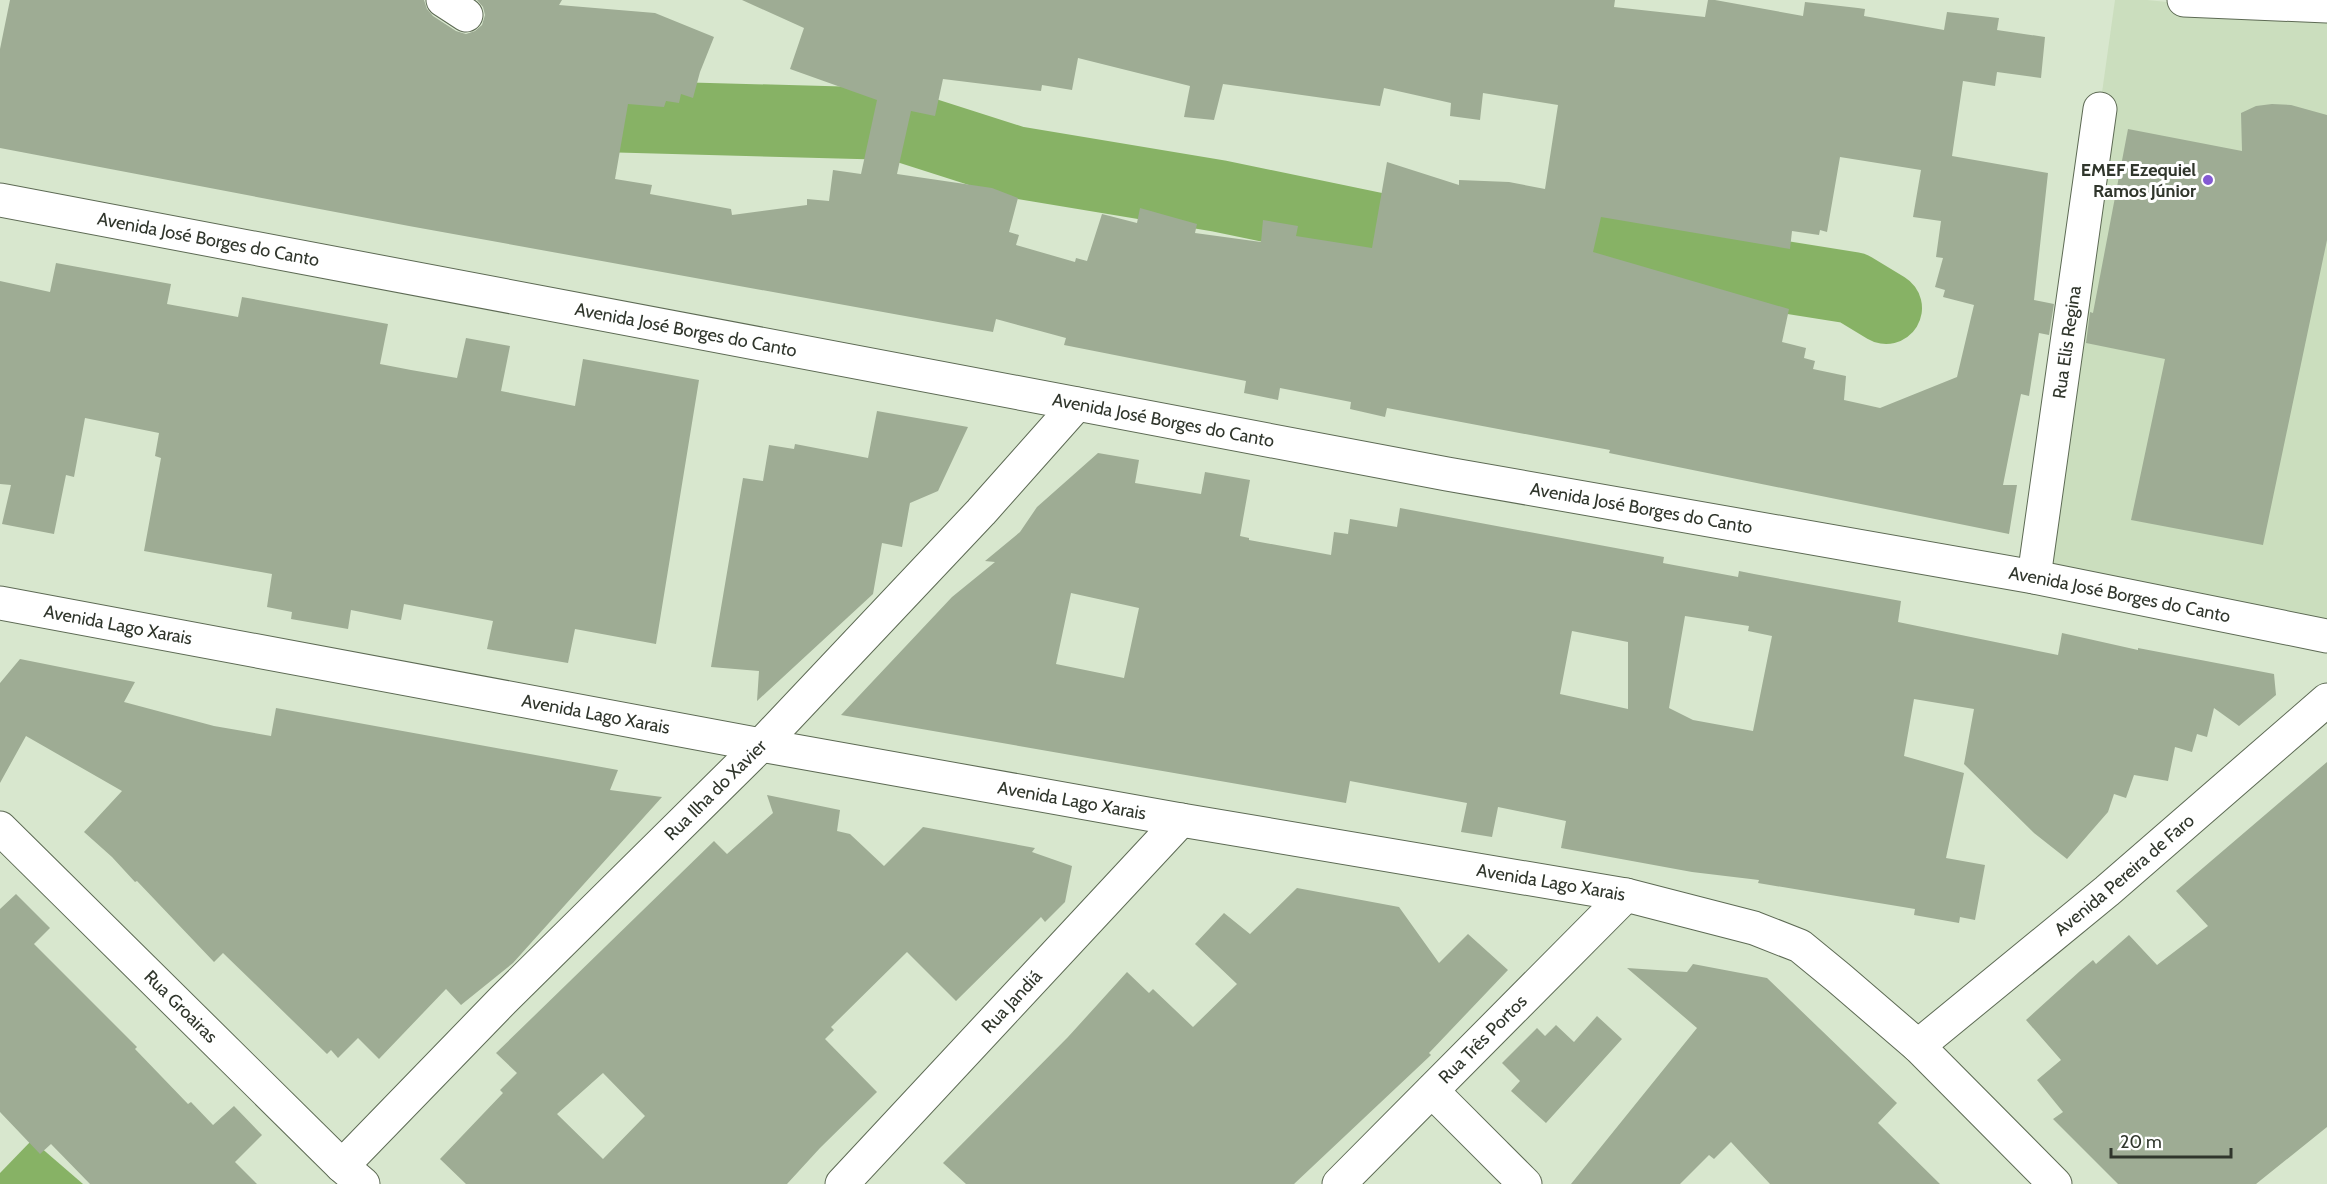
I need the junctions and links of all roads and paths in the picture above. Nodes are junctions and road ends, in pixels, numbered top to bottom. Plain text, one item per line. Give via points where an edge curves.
1 (2184, 0) edge
2 (2327, 6) edge
3 (2100, 109) dead end
4 (0, 200) edge
5 (1077, 404) junction
6 (2034, 577) junction
7 (0, 603) edge
8 (2327, 636) edge
9 (2327, 700) edge
10 (761, 746) junction
11 (1181, 820) junction
12 (0, 828) edge
13 (1626, 895) junction
14 (1918, 1046) junction
15 (1432, 1091) junction
16 (352, 1175) edge
17 (842, 1184) edge
18 (1339, 1184) edge
19 (1525, 1184) edge
20 (2055, 1184) edge

1 - 2 street
3 - 6 street, Rua Elis Regina
4 - 5 street, Avenida José Borges do Canto
5 - 6 street, Avenida José Borges do Canto via 1447,474
5 - 10 street, Rua Ilha do Xavier
6 - 8 street, Avenida José Borges do Canto
7 - 10 street, Avenida Lago Xarais
9 - 14 street, Avenida Pereira de Faro via 2107,891
10 - 11 street, Avenida Lago Xarais
10 - 16 street, Rua Ilha do Xavier via 503,1000
11 - 13 street, Avenida Lago Xarais
11 - 17 street, Rua Jandiá
12 - 16 street, Rua Groairas
13 - 14 street, Avenida Lago Xarais via 1754,928 1800,946
13 - 15 street, Rua Três Portos
14 - 20 street, Avenida Lago Xarais
15 - 18 street, Rua Três Portos
15 - 19 street

